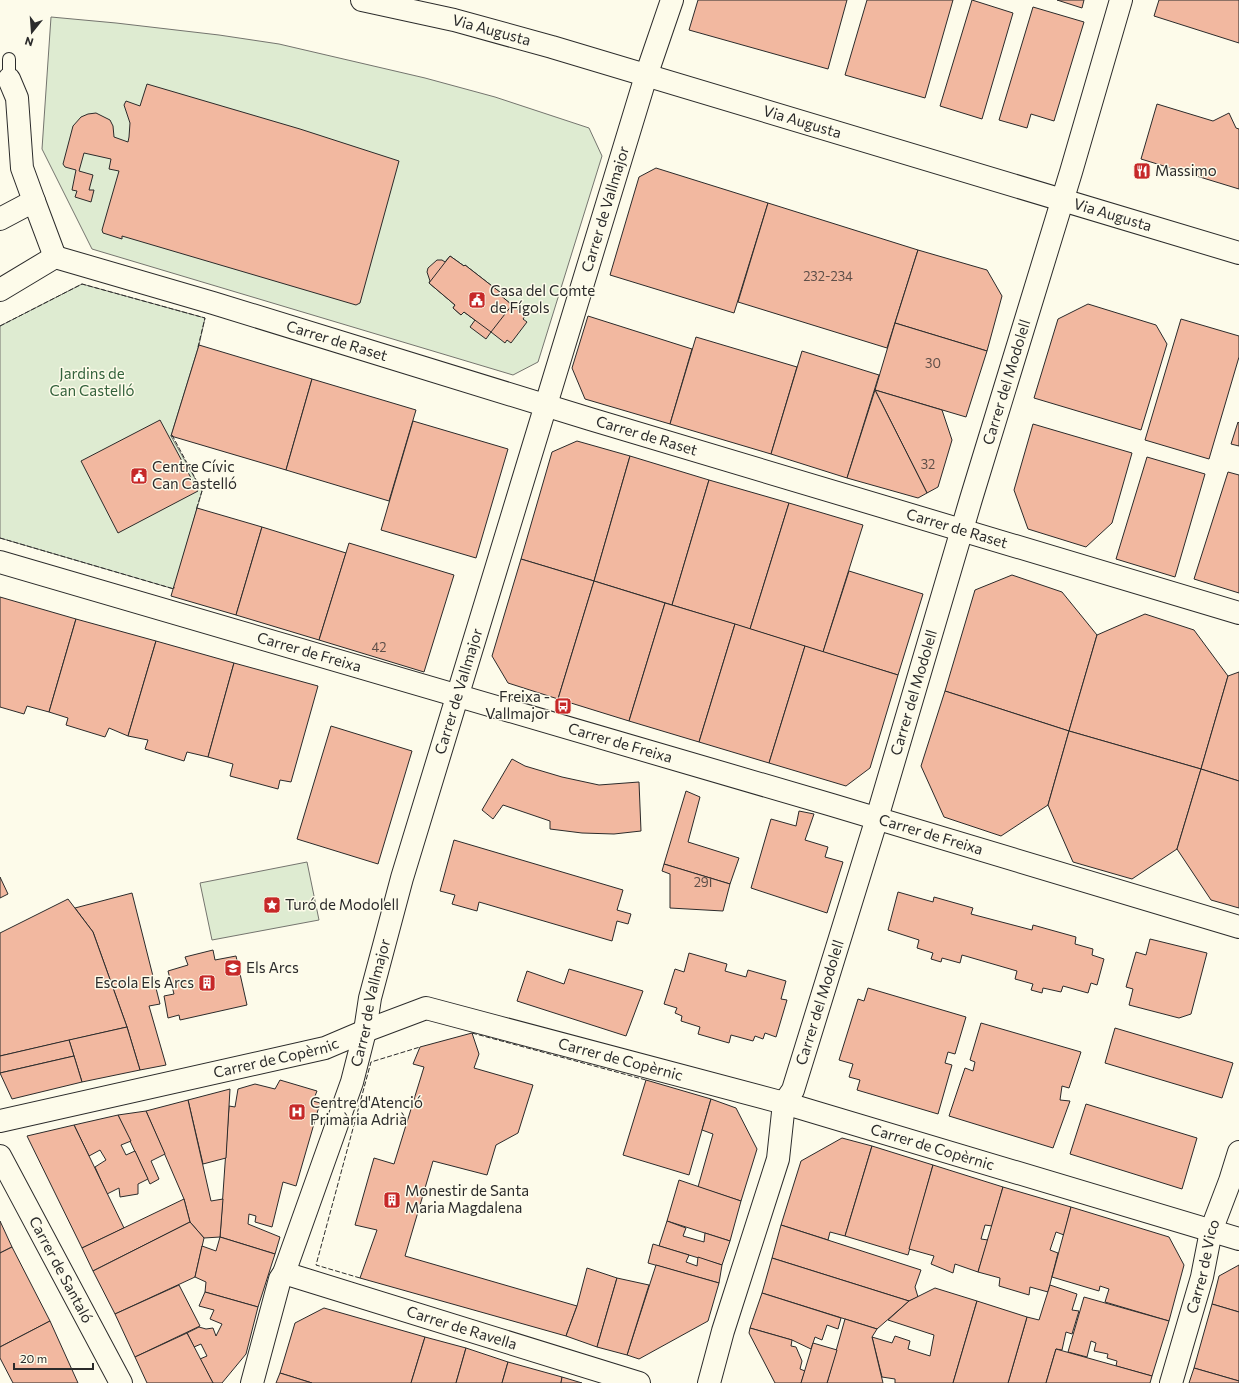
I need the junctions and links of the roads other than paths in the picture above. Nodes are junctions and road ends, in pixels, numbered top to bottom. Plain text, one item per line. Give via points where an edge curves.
1 (362, 0) edge
2 (672, 0) edge
3 (1121, 0) edge
4 (9, 69) dead end
5 (646, 76) junction
6 (1062, 200) junction
7 (34, 201) junction
8 (0, 219) edge
9 (1239, 253) edge
10 (55, 257) junction
11 (0, 290) edge
12 (546, 406) junction
13 (962, 530) junction
14 (0, 562) edge
15 (1239, 613) edge
16 (457, 696) junction
17 (877, 818) junction
18 (1239, 928) edge
19 (366, 1031) junction
20 (784, 1103) junction
21 (0, 1122) edge
22 (1239, 1152) edge
23 (0, 1156) edge
24 (1211, 1231) junction
25 (1239, 1239) edge
26 (284, 1273) junction
27 (121, 1383) edge
28 (252, 1383) edge
29 (639, 1383) edge
30 (708, 1383) edge
31 (1171, 1383) edge

1 - 5 street, Via Augusta via 454,20
2 - 5 street, Carrer de Vallmajor
3 - 6 street, Carrer del Modolell
4 - 7 street via 17,98 22,168
5 - 6 street, Via Augusta
5 - 12 street, Carrer de Vallmajor
6 - 9 street, Via Augusta
6 - 13 street, Carrer del Modolell
7 - 8 street
7 - 10 street
10 - 11 street
10 - 12 street, Carrer de Raset
12 - 13 street, Carrer de Raset
12 - 16 street, Carrer de Vallmajor
13 - 15 street, Carrer de Raset
13 - 17 street, Carrer del Modolell
14 - 16 street, Carrer de Freixa
16 - 17 street, Carrer de Freixa
16 - 19 street, Carrer de Vallmajor via 400,885 370,998
17 - 18 street, Carrer de Freixa
17 - 20 street, Carrer del Modolell via 793,1090
19 - 20 street, Carrer de Copèrnic via 426,1008
19 - 21 street, Carrer de Copèrnic via 325,1048
19 - 26 street, Carrer de Vallmajor via 352,1082
20 - 24 street, Carrer de Copèrnic
20 - 30 street, Carrer del Modolell via 778,1158
22 - 24 street, Carrer de Vico
23 - 27 street, Carrer de Santaló
24 - 25 street, Carrer de Copèrnic
24 - 31 street, Carrer de Vico via 1202,1277
26 - 28 street, Carrer de Vallmajor via 280,1279
26 - 29 street, Carrer de Ravella

